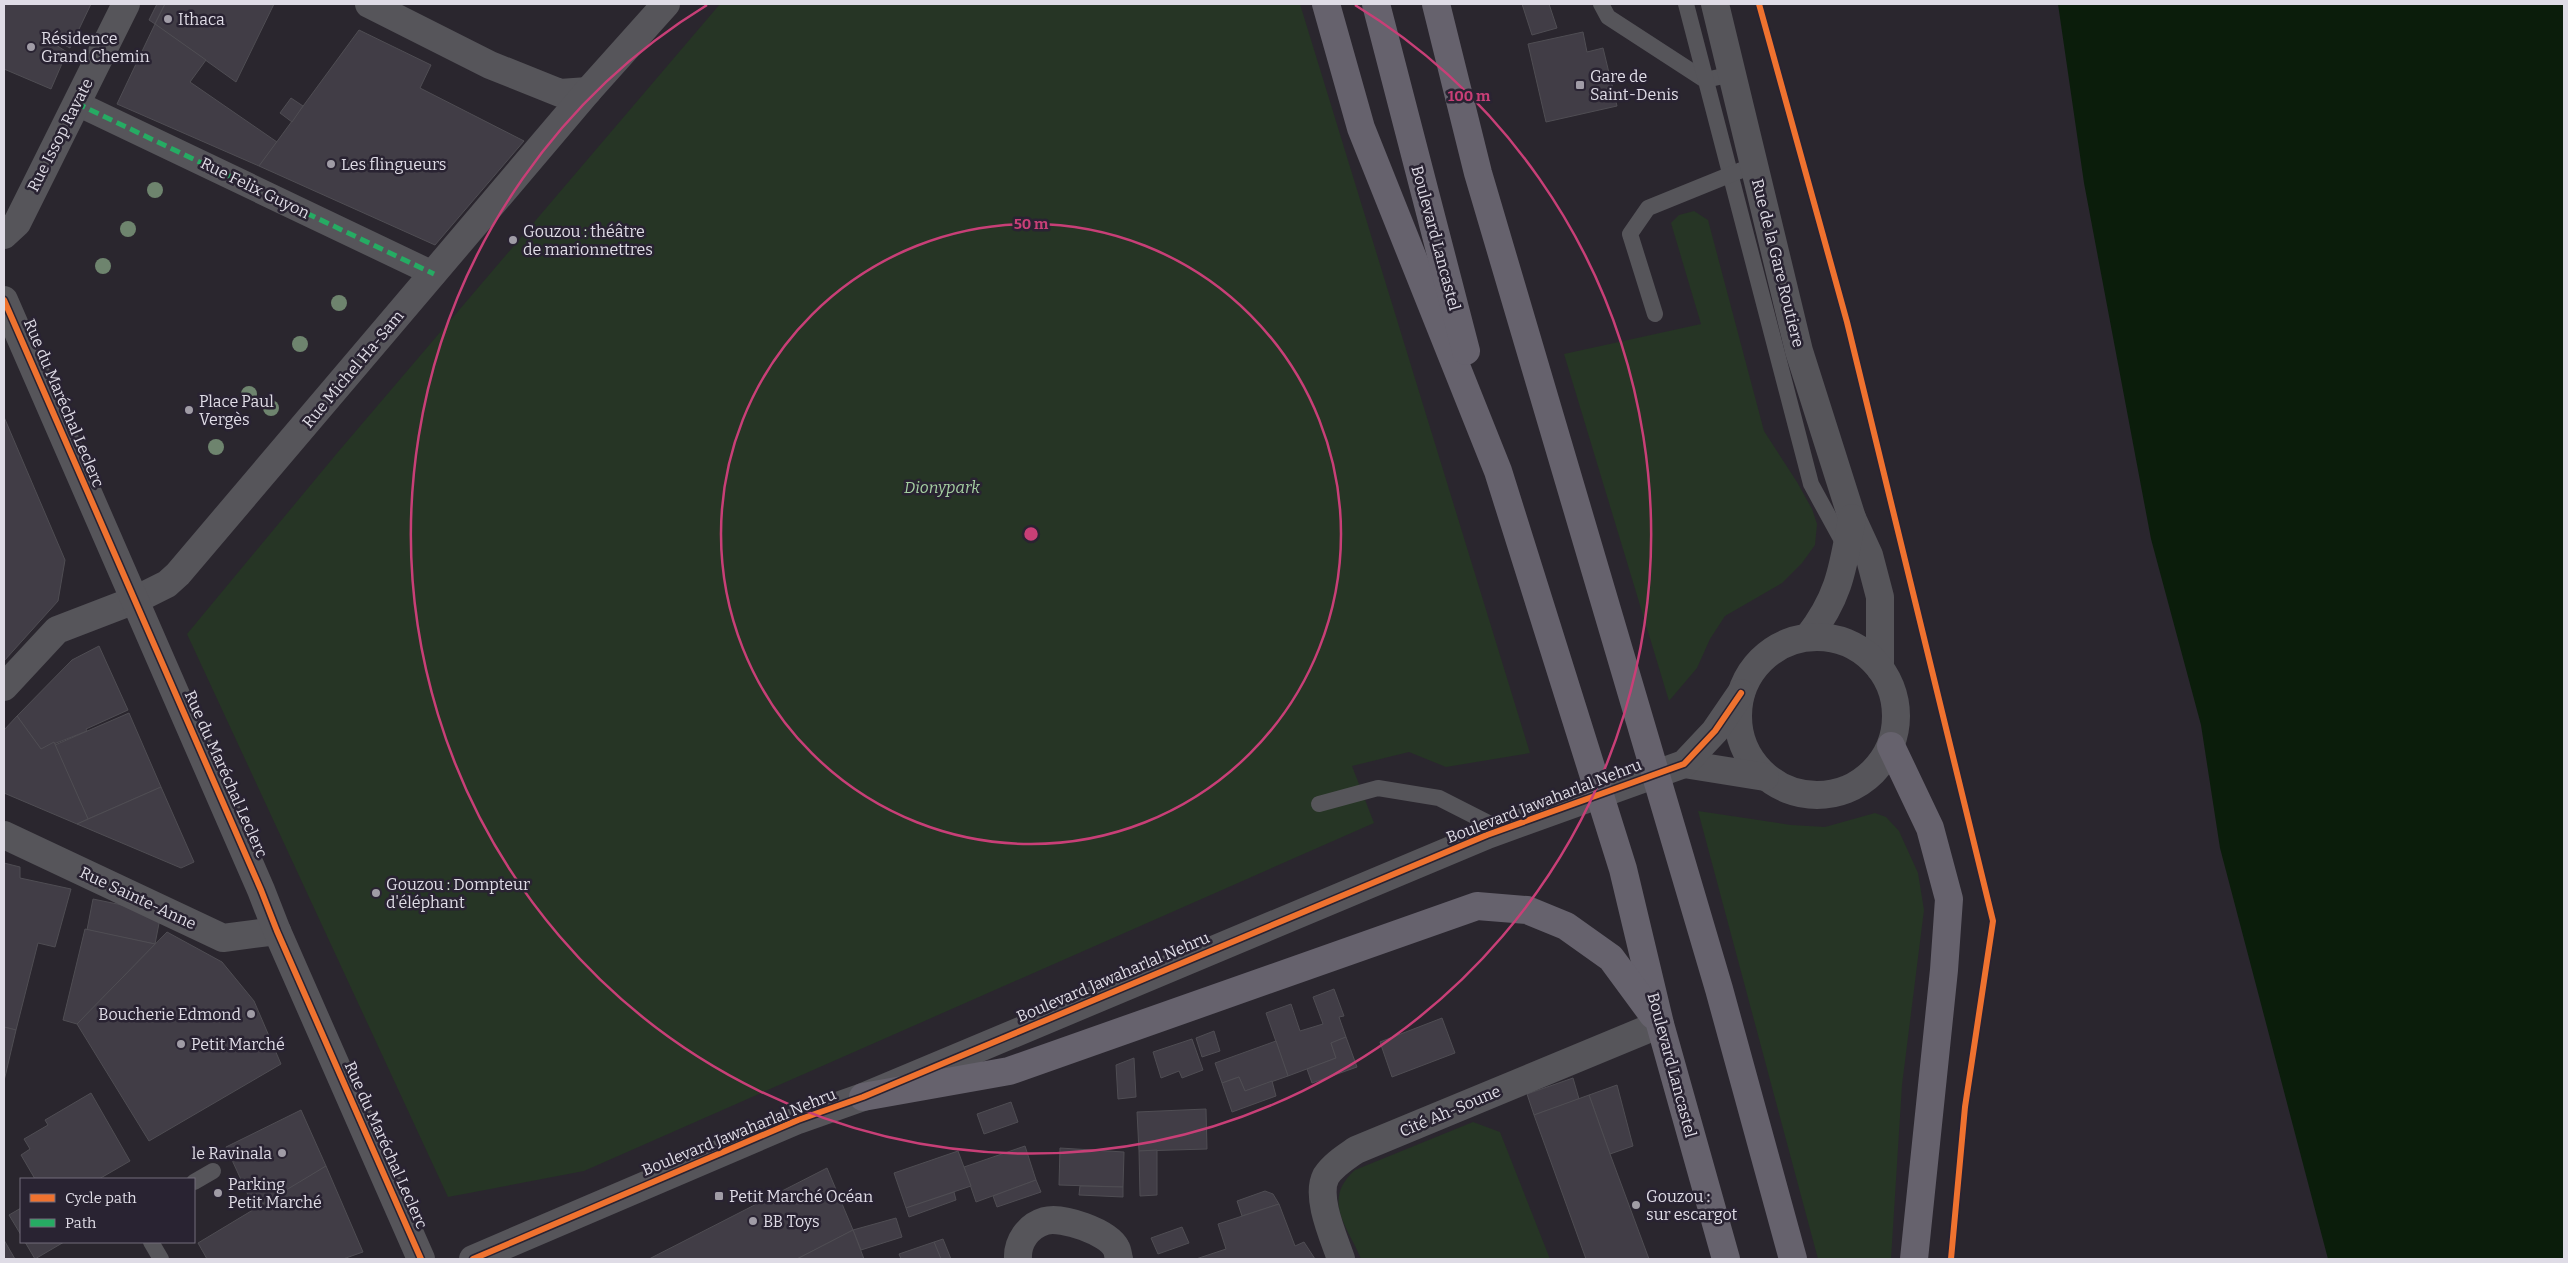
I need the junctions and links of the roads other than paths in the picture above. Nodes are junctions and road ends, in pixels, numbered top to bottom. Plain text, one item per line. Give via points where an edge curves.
1 (126, 4) edge
2 (369, 4) edge
3 (666, 4) edge
4 (1326, 4) edge
5 (1376, 4) edge
6 (1436, 4) edge
7 (1601, 4) edge
8 (1686, 4) edge
9 (1715, 4) edge
10 (1732, 74) junction
11 (1705, 80) junction
12 (588, 91) junction
13 (76, 103) junction
14 (1754, 165) junction
15 (1729, 175) junction
16 (4, 236) edge
17 (434, 274) junction
18 (4, 300) edge
19 (1655, 314) dead end
20 (1498, 471) junction
21 (1852, 518) junction
22 (1846, 548) junction
23 (135, 600) junction
24 (1808, 637) junction
25 (1880, 668) junction
26 (4, 686) edge
27 (1740, 694) junction
28 (1892, 746) junction
29 (1684, 764) junction
30 (1765, 777) junction
31 (1319, 804) dead end
32 (1502, 830) junction
33 (4, 835) edge
34 (277, 931) junction
35 (1660, 1024) junction
36 (863, 1097) junction
37 (213, 1170) dead end
38 (195, 1181) edge
39 (152, 1243) edge
40 (161, 1259) edge
41 (421, 1259) edge
42 (473, 1259) edge
43 (1018, 1259) edge
44 (1119, 1259) edge
45 (1342, 1259) edge
46 (1726, 1259) edge
47 (1793, 1259) edge
48 (1914, 1259) edge

1 - 13 street, Rue Issop Ravate
2 - 12 street via 490,65 560,93
3 - 12 street, Rue Michel Ha-Sam
4 - 20 main road via 1361,128
5 - 20 main road, Boulevard Lancastel
6 - 47 main road via 1478,173 1718,989
7 - 11 lane via 1608,17
8 - 11 lane
9 - 10 street, Rue de la Gare Routiere
10 - 11 lane
10 - 14 street, Rue de la Gare Routiere
11 - 15 lane
12 - 17 street, Rue Michel Ha-Sam
13 - 16 street, Rue Issop Ravate via 17,223
13 - 17 street, Rue Felix Guyon
14 - 15 lane
14 - 21 street, Rue de la Gare Routiere via 1800,351
15 - 19 lane via 1648,208 1630,234
15 - 22 lane via 1811,484
17 - 23 street, Rue Michel Ha-Sam via 178,574 167,584
18 - 23 street, Rue du Maréchal Leclerc
20 - 35 main road, Boulevard Lancastel via 1623,869
21 - 22 street, Rue de la Gare Routiere
21 - 25 street, Rue de la Gare Routiere via 1869,555 1880,597
22 - 24 street, Rue de la Gare Routiere via 1835,592 1825,615
23 - 26 street, Rue Michel Ha-Sam via 57,630
23 - 34 street, Rue du Maréchal Leclerc
24 - 25 street via 1834,639 1860,649
24 - 27 street via 1785,643 1765,655 1750,672
25 - 28 street via 1893,692 1897,719
27 - 29 street, Boulevard Jawaharlal Nehru via 1715,731
27 - 30 street via 1737,716 1740,739 1750,760
28 - 30 street via 1879,768 1860,784 1837,794 1812,796 1786,790
28 - 48 main road via 1930,828 1949,898
29 - 30 street, Boulevard Jawaharlal Nehru
29 - 32 street, Boulevard Jawaharlal Nehru
31 - 32 lane via 1378,788 1439,798
32 - 36 street, Boulevard Jawaharlal Nehru
33 - 34 street, Rue Sainte-Anne via 223,938
34 - 41 street, Rue du Maréchal Leclerc
35 - 36 main road via 1611,958 1566,926 1527,910 1477,906 1009,1071
35 - 45 street, Cité Ah-Soune via 1356,1150 1337,1164 1326,1176 1322,1192 1326,1215
35 - 46 main road, Boulevard Lancastel
36 - 42 street, Boulevard Jawaharlal Nehru via 798,1120
37 - 38 lane
39 - 40 lane
43 - 44 street via 1019,1243 1030,1229 1046,1220 1075,1224 1105,1235 1116,1248

